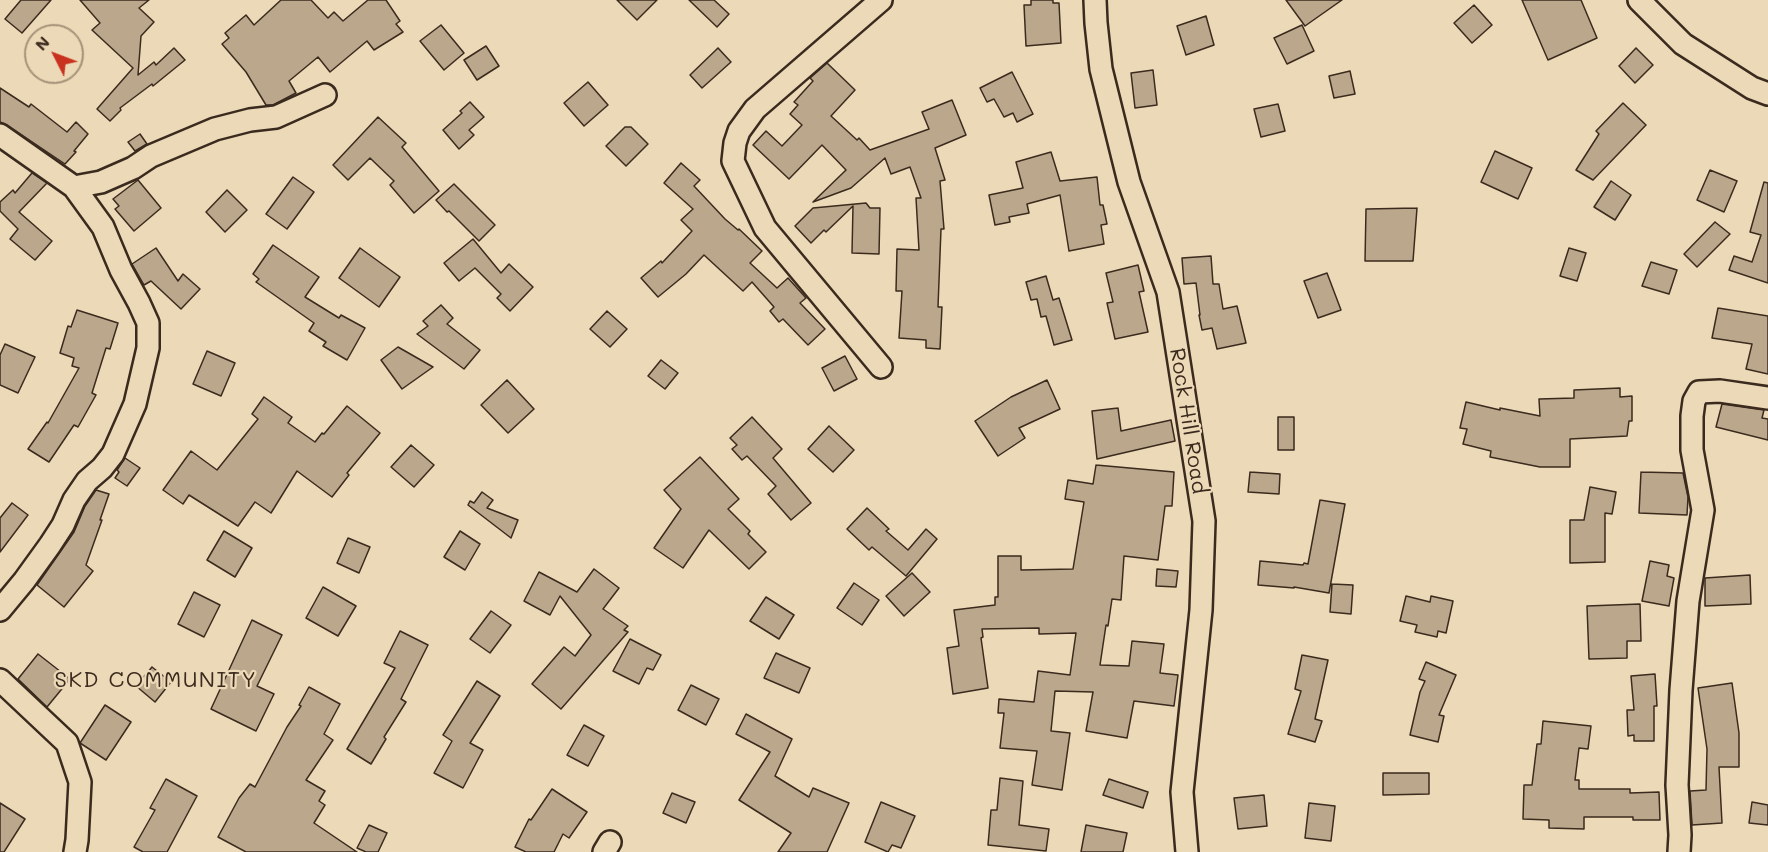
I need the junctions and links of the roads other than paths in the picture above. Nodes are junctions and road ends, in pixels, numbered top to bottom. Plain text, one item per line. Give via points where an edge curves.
1 (881, 0) edge
2 (1095, 0) edge
3 (1639, 0) edge
4 (1768, 94) edge
5 (325, 95) dead end
6 (0, 135) edge
7 (74, 187) junction
8 (881, 367) dead end
9 (1768, 398) edge
10 (0, 610) edge
11 (0, 680) edge
12 (75, 852) edge
13 (1187, 852) edge
14 (1679, 852) edge

1 - 8 street via 755,109 739,131 733,161 765,228
2 - 13 street, Rock Hill Road via 1101,69 1129,182 1168,292 1204,521 1200,610 1182,792
3 - 4 street via 1683,44
5 - 7 street via 276,117 215,129 101,182
6 - 7 street
7 - 10 street via 103,227 139,303 148,323 148,348 135,404 113,454 87,481 50,545
9 - 14 street via 1720,391 1699,392 1694,401 1692,450 1703,510 1688,601 1681,690
11 - 12 street via 67,743 80,782

